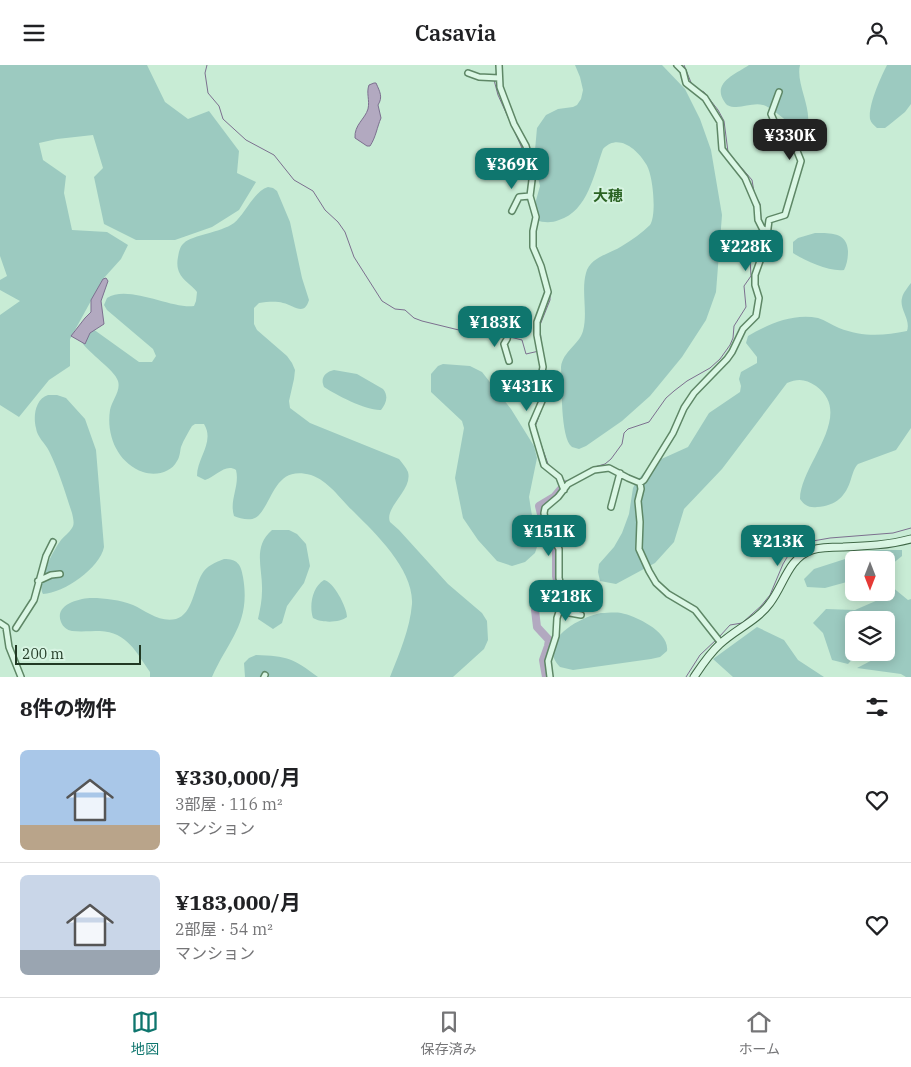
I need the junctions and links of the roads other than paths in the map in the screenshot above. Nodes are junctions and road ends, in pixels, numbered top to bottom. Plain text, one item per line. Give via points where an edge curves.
1 (499, 65) edge
2 (677, 65) edge
3 (468, 73) dead end
4 (499, 79) junction
5 (780, 92) dead end
6 (530, 196) junction
7 (512, 211) dead end
8 (767, 232) junction
9 (508, 334) dead end
10 (509, 361) dead end
11 (620, 473) junction
12 (640, 483) junction
13 (564, 490) junction
14 (611, 507) dead end
15 (911, 539) edge
16 (54, 542) dead end
17 (60, 575) dead end
18 (38, 581) junction
19 (560, 607) junction
20 (581, 615) dead end
21 (0, 623) edge
22 (16, 628) dead end
23 (721, 643) junction
24 (21, 677) edge
25 (550, 677) edge
26 (694, 677) edge

1 - 4 street
2 - 8 street via 683,71 686,83 704,97 720,122 722,149 745,178 757,206 758,220
3 - 4 street
4 - 6 street via 514,124 527,150 532,180
5 - 8 street via 771,115 774,123 793,141 801,161 785,215 769,220
6 - 7 street via 519,197
6 - 13 street via 536,217 533,247 542,266 548,292 537,322 543,393 540,409 532,424 544,465 559,477
8 - 12 street via 755,275 759,298 756,317 743,329 727,359 694,393 648,475
9 - 10 street via 504,344
11 - 12 street
11 - 13 street via 609,468 594,470 568,484
11 - 14 street
12 - 23 street via 639,549 649,571 668,594 695,611
13 - 19 street via 544,513 546,525 559,549 559,579 564,597
15 - 23 main road via 807,552 795,561 759,616
16 - 18 street
17 - 18 street via 50,575
18 - 22 street via 34,601
19 - 20 street
19 - 25 street via 548,661
21 - 24 street via 6,627 9,647
23 - 26 main road

